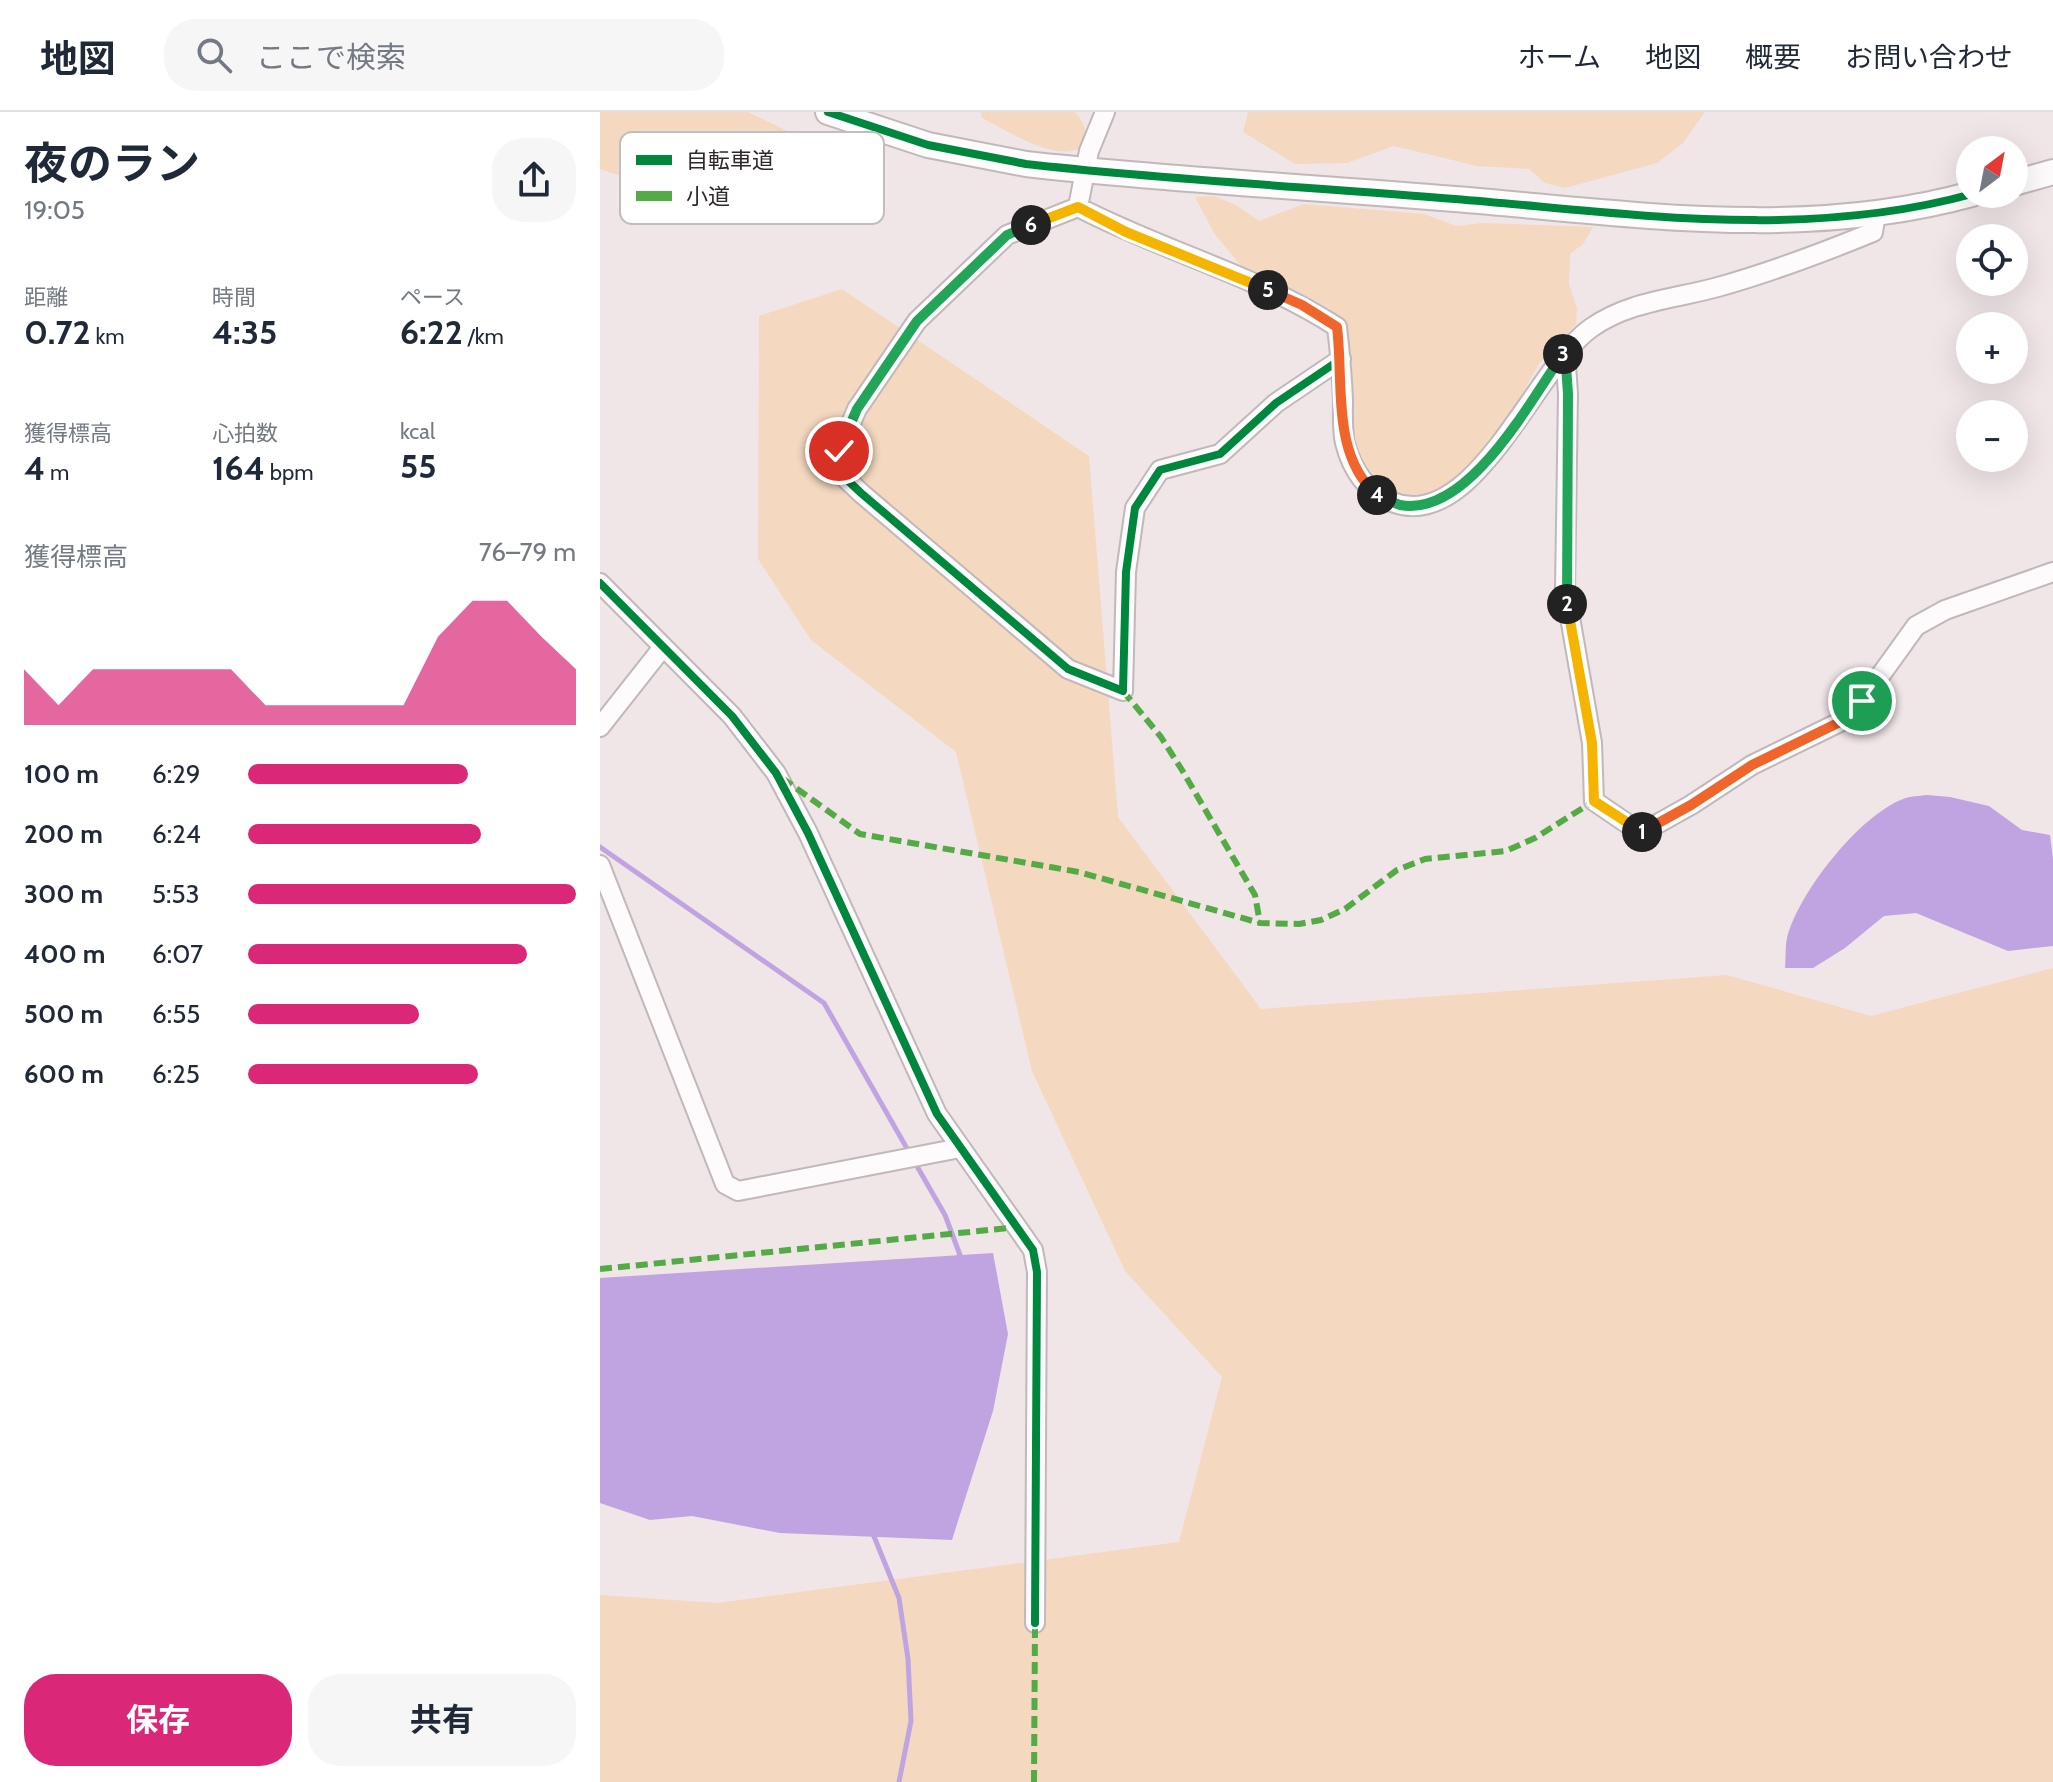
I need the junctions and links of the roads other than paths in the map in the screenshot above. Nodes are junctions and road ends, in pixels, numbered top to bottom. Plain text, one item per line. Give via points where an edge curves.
1 (828, 112) edge
2 (1105, 112) edge
3 (1085, 170) junction
4 (2053, 172) edge
5 (2028, 179) edge
6 (1956, 199) edge
7 (1078, 207) junction
8 (1876, 214) junction
9 (1565, 351) junction
10 (1341, 359) junction
11 (2053, 572) edge
12 (600, 583) edge
13 (663, 647) junction
14 (600, 727) edge
15 (600, 865) edge
16 (960, 1148) junction
17 (1035, 1623) dead end

1 - 3 street via 928,145
2 - 3 street
3 - 7 street
3 - 8 street via 1735,222
4 - 5 street
6 - 8 street
7 - 10 street via 1302,305 1337,327
7 - 10 street via 1007,235 917,321 857,409 838,464 861,493 1068,669 1123,691 1126,572 1135,508 1160,470 1220,454 1276,403
8 - 9 street via 1873,232 1805,260 1639,304 1592,327
9 - 10 street via 1475,476 1453,493 1402,505 1376,495 1357,474 1345,442
9 - 11 street via 1565,589 1592,743 1594,801 1641,833 1752,765 1840,722 1862,701 1916,626 1945,610
12 - 13 street
13 - 14 street
13 - 16 street via 732,716 776,773 937,1114
15 - 16 street via 731,1190
16 - 17 street via 1036,1258

